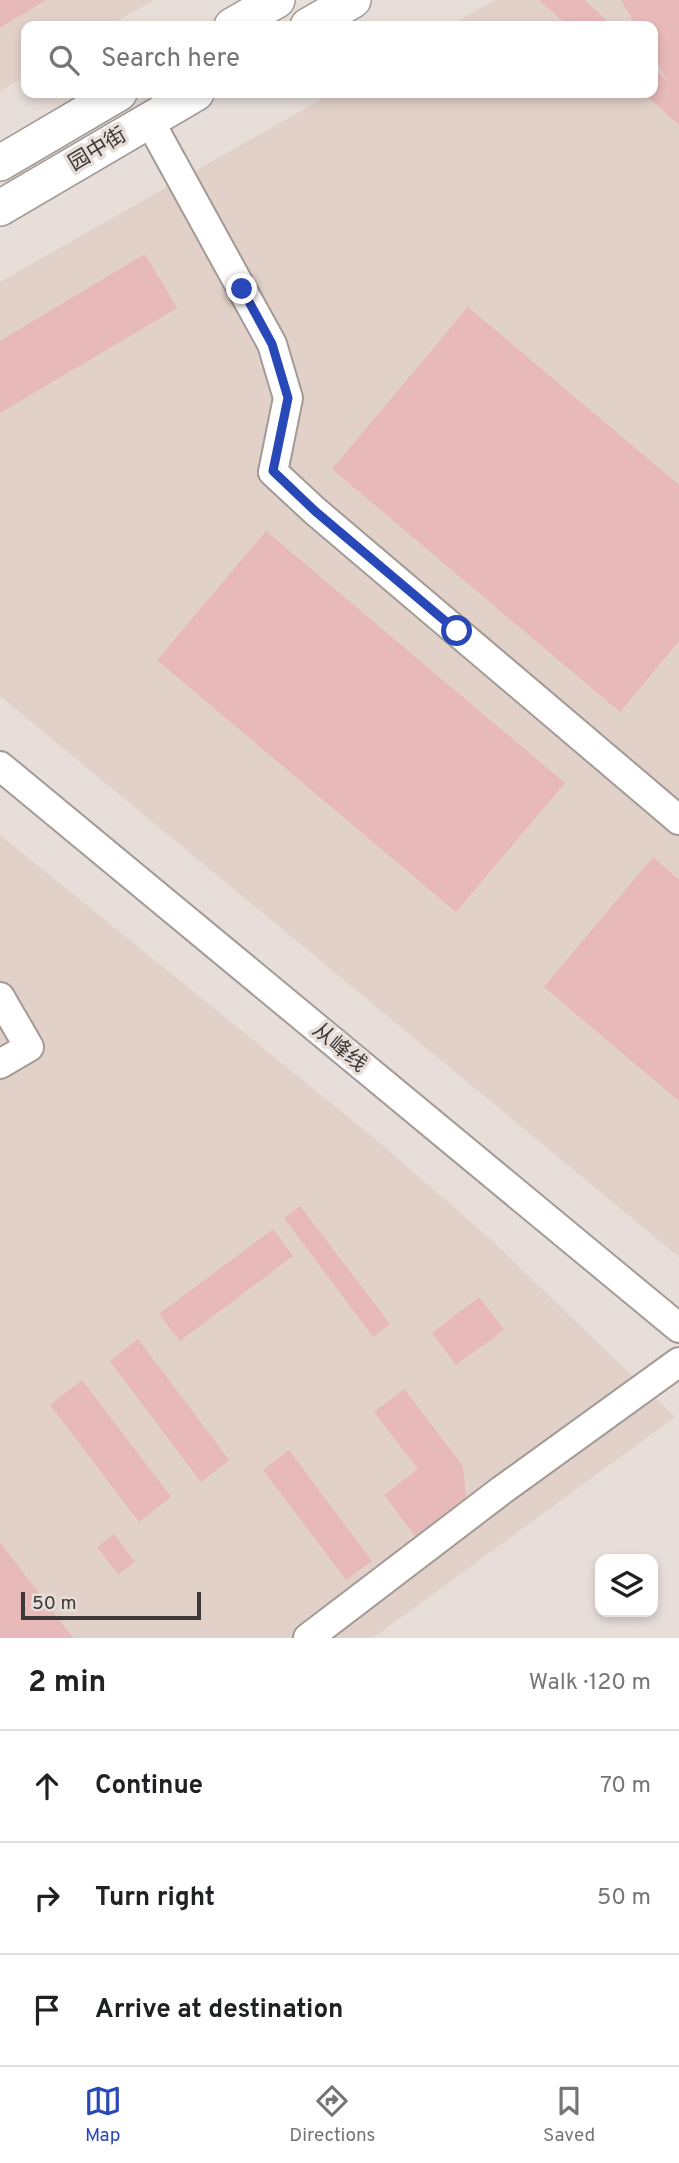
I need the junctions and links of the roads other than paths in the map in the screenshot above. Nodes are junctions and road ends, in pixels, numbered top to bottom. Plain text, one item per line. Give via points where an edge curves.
1 (277, 0) edge
2 (353, 0) edge
3 (241, 21) edge
4 (317, 21) edge
5 (110, 98) edge
6 (186, 98) edge
7 (149, 120) junction
8 (0, 163) edge
9 (0, 208) edge
10 (0, 766) edge
11 (679, 820) edge
12 (0, 997) edge
13 (0, 1065) edge
14 (679, 1328) edge
15 (679, 1362) edge
16 (308, 1638) edge

1 - 3 main road
2 - 4 main road
5 - 8 main road, 园中街
6 - 7 main road, 园中街
7 - 9 main road, 园中街
7 - 11 street via 272,344 288,398 273,471
10 - 14 street, 从峰线
12 - 13 street via 29,1047
15 - 16 street

